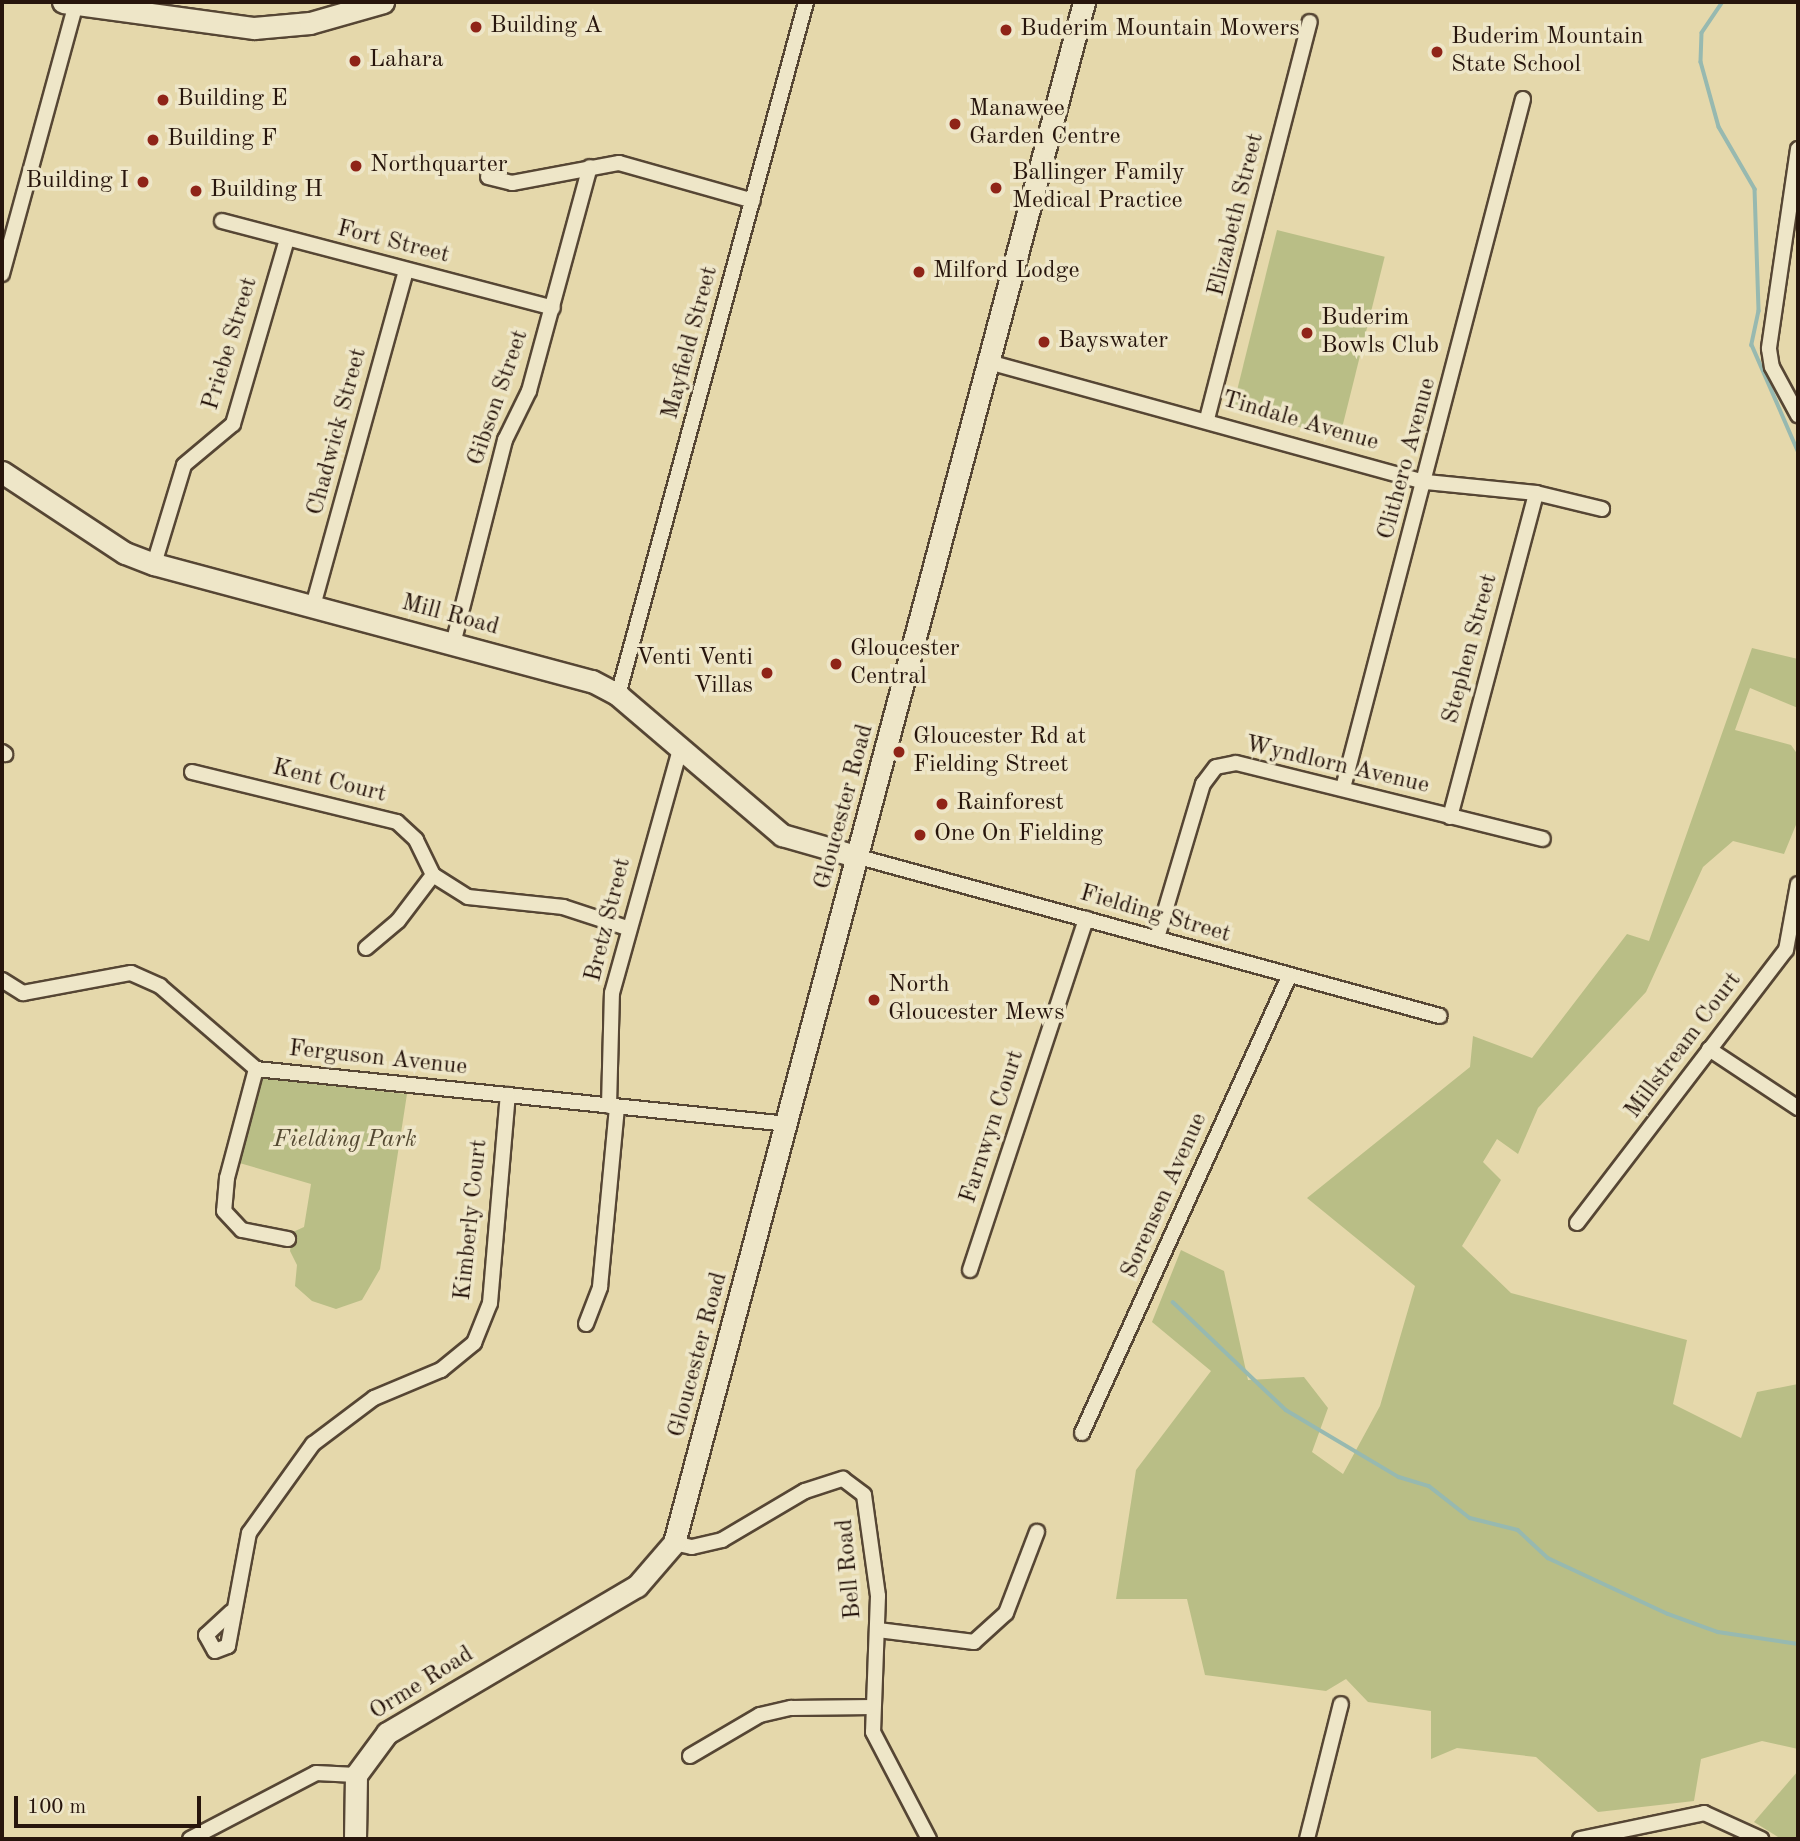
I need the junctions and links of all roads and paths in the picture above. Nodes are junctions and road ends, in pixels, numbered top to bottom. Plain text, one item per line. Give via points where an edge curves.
1 (383, 2) edge
2 (806, 2) edge
3 (1084, 2) edge
4 (80, 3) edge
5 (1310, 22) dead end
6 (1523, 99) dead end
7 (1798, 149) edge
8 (590, 167) junction
9 (488, 177) dead end
10 (753, 201) junction
11 (222, 221) dead end
12 (287, 239) junction
13 (406, 271) junction
14 (2, 274) edge
15 (553, 308) junction
16 (989, 362) junction
17 (1798, 415) edge
18 (1207, 419) junction
19 (2, 472) edge
20 (1426, 482) junction
21 (1536, 493) junction
22 (1602, 509) dead end
23 (154, 564) junction
24 (313, 606) junction
25 (453, 644) junction
26 (618, 695) junction
27 (680, 749) junction
28 (192, 772) dead end
29 (1343, 788) junction
30 (1450, 817) junction
31 (1543, 839) dead end
32 (859, 857) junction
33 (433, 875) junction
34 (1798, 884) edge
35 (1086, 919) junction
36 (627, 928) junction
37 (1157, 938) junction
38 (366, 948) dead end
39 (1289, 978) junction
40 (2, 980) edge
41 (1440, 1016) dead end
42 (1709, 1049) junction
43 (256, 1069) junction
44 (508, 1095) junction
45 (613, 1106) junction
46 (1798, 1108) edge
47 (788, 1124) junction
48 (1577, 1223) dead end
49 (288, 1239) dead end
50 (970, 1270) dead end
51 (586, 1324) dead end
52 (1082, 1433) dead end
53 (1037, 1532) dead end
54 (674, 1543) junction
55 (232, 1612) dead end
56 (878, 1630) junction
57 (1341, 1704) dead end
58 (873, 1707) junction
59 (690, 1756) dead end
60 (356, 1775) junction
61 (190, 1839) edge
62 (355, 1839) edge
63 (929, 1839) edge
64 (1307, 1839) edge
65 (1580, 1839) edge
66 (1761, 1839) edge

1 - 4 main road via 310,23 254,28
2 - 10 street, Mayfield Street
3 - 16 main road, Gloucester Road
4 - 14 street
5 - 18 street, Elizabeth Street
6 - 20 street, Clithero Avenue
7 - 17 street via 1769,349 1772,367
8 - 9 street via 512,183
8 - 10 street via 619,163
8 - 15 street, Gibson Street
10 - 26 street, Mayfield Street
11 - 12 street, Fort Street
12 - 13 street, Fort Street
12 - 23 street, Priebe Street via 233,424 184,465
13 - 15 street, Fort Street
13 - 24 street, Chadwick Street
15 - 25 street, Gibson Street via 529,391 505,440
16 - 18 street, Tindale Avenue
16 - 32 main road, Gloucester Road
18 - 20 street, Tindale Avenue
19 - 23 main road, Mill Road via 125,553
20 - 21 street, Tindale Avenue
20 - 29 street, Clithero Avenue
21 - 22 street, Tindale Avenue
21 - 30 street, Stephen Street
23 - 24 main road, Mill Road
24 - 25 main road, Mill Road
25 - 26 main road, Mill Road via 592,681
26 - 27 main road, Mill Road
27 - 32 main road, Mill Road via 782,835
27 - 36 street, Bretz Street
28 - 33 street, Kent Court via 397,822 416,840
29 - 30 street, Wyndlorn Avenue
29 - 37 street, Wyndlorn Avenue via 1236,763 1216,767 1203,784
30 - 31 street, Wyndlorn Avenue
32 - 35 street, Fielding Street
32 - 47 main road, Gloucester Road
33 - 36 street via 468,897 563,906
33 - 38 street via 398,921
34 - 42 street, Millstream Court via 1786,950
35 - 37 street, Fielding Street
35 - 50 street, Farnwyn Court
36 - 45 street, Bretz Street via 612,993
37 - 39 street, Fielding Street
39 - 41 street, Fielding Street
39 - 52 street, Sorensen Avenue
40 - 43 street, Ferguson Avenue via 23,993 131,973 160,986
42 - 46 street
42 - 48 street, Millstream Court
43 - 44 street, Ferguson Avenue
43 - 49 street via 227,1178 224,1210 243,1230
44 - 45 street, Ferguson Avenue
44 - 55 street, Kimberly Court via 490,1303 474,1343 441,1370 374,1398 313,1444 249,1533
45 - 47 street, Ferguson Avenue
45 - 51 street, Bretz Street via 600,1287
47 - 54 main road, Gloucester Road
53 - 56 street via 1006,1613 974,1642
54 - 56 street, Bell Road via 692,1547 722,1540 805,1491 843,1479 864,1495 873,1528
54 - 60 main road, Orme Road via 637,1586 387,1733
56 - 58 street, Bell Road
57 - 64 street
58 - 59 street via 791,1708 760,1715
58 - 63 street, Bell Road via 882,1754
60 - 61 street via 316,1773
60 - 62 main road
65 - 66 street via 1704,1813

